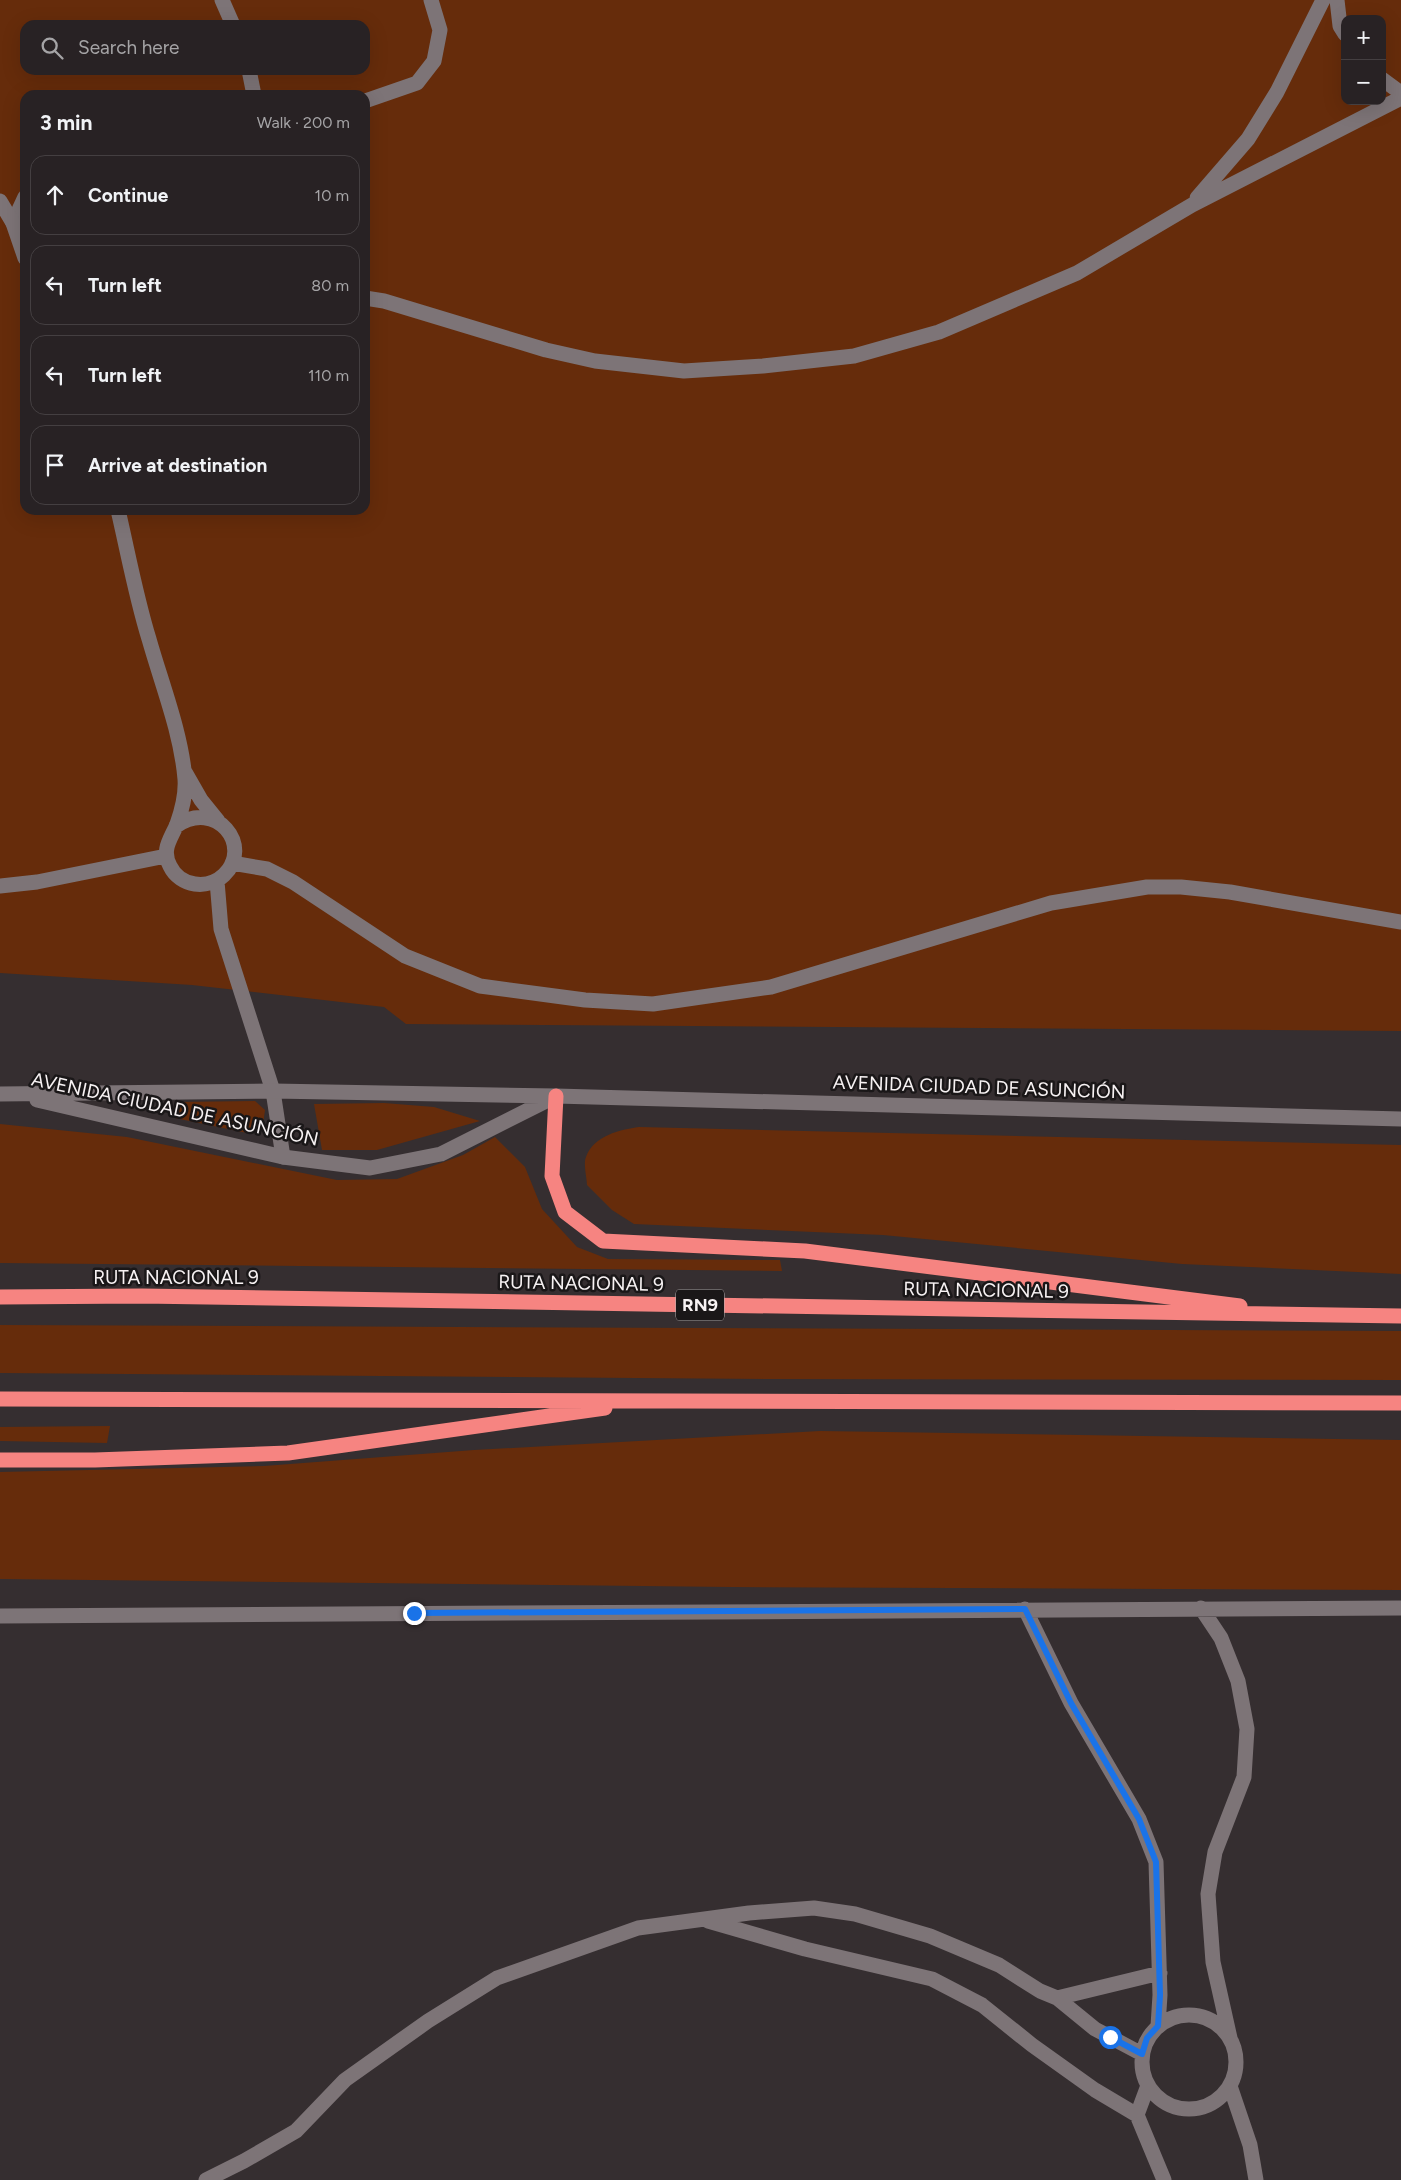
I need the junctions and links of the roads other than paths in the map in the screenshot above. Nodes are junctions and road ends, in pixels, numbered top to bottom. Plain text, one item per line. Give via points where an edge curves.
1 (222, 0) edge
2 (431, 0) edge
3 (1323, 0) edge
4 (1336, 0) edge
5 (231, 20) edge
6 (1341, 28) edge
7 (250, 75) edge
8 (1386, 82) edge
9 (253, 90) edge
10 (1401, 93) edge
11 (1401, 98) edge
12 (370, 99) edge
13 (0, 201) edge
14 (1192, 205) junction
15 (20, 208) edge
16 (13, 223) junction
17 (20, 243) edge
18 (370, 299) edge
19 (119, 515) edge
20 (182, 768) junction
21 (218, 821) junction
22 (176, 826) junction
23 (166, 856) junction
24 (232, 863) junction
25 (217, 881) junction
26 (0, 886) edge
27 (1401, 922) edge
28 (273, 1091) junction
29 (5, 1094) edge
30 (556, 1096) junction
31 (1401, 1119) edge
32 (283, 1157) junction
33 (0, 1297) edge
34 (1321, 1316) junction
35 (1401, 1316) edge
36 (0, 1399) edge
37 (658, 1401) junction
38 (1401, 1403) edge
39 (0, 1460) edge
40 (1201, 1608) junction
41 (1401, 1608) edge
42 (1025, 1609) junction
43 (0, 1616) edge
44 (707, 1920) junction
45 (1160, 1973) junction
46 (1057, 1998) junction
47 (1158, 2026) junction
48 (1230, 2038) junction
49 (1142, 2054) junction
50 (1230, 2086) junction
51 (1147, 2088) junction
52 (1137, 2115) junction
53 (206, 2180) edge
54 (1164, 2180) edge
55 (1256, 2180) edge

1 - 5 street
2 - 12 street via 440,30 434,60 417,83
3 - 14 street via 1277,92 1248,139
4 - 6 street
7 - 9 street
8 - 10 street
11 - 14 street
13 - 16 street
14 - 18 street via 1077,273 939,332 854,356 684,371 595,361
15 - 16 street
16 - 17 street
19 - 20 street via 140,610 177,737
20 - 21 street
20 - 22 street via 185,780 183,804
21 - 22 street via 195,817
21 - 24 street via 233,840 235,852
22 - 23 street via 166,845
23 - 25 street via 170,866 185,881 206,884
23 - 26 street via 38,882
24 - 25 street
24 - 27 street via 267,869 293,882 404,956 480,986 585,1000 653,1004 771,987 1051,903 1147,887 1181,886 1230,892
25 - 28 street via 221,930
28 - 29 street, AVENIDA CIUDAD DE ASUNCIÓN
28 - 30 street, AVENIDA CIUDAD DE ASUNCIÓN
28 - 32 street
29 - 32 street, AVENIDA CIUDAD DE ASUNCIÓN
30 - 31 street, AVENIDA CIUDAD DE ASUNCIÓN
30 - 32 street, AVENIDA CIUDAD DE ASUNCIÓN via 441,1154 370,1168
30 - 34 highway via 552,1176 565,1212 603,1241 805,1251
33 - 34 highway, RUTA NACIONAL 9 / RN9 via 142,1296
34 - 35 highway, RUTA NACIONAL 9 / RN9
36 - 37 highway
37 - 38 highway
37 - 39 highway via 288,1453
40 - 41 street
40 - 42 street
40 - 48 street via 1221,1638 1238,1681 1247,1729 1244,1777 1215,1852 1208,1894 1213,1962
42 - 43 street
42 - 45 street via 1071,1703 1139,1819 1156,1862
44 - 46 street via 814,1908 855,1914 930,1936 999,1966
44 - 52 street via 780,1942 932,1979 982,2005 1032,2046
44 - 53 street via 638,1928 497,1978 428,2021 345,2080 296,2131
45 - 46 street
45 - 47 street
46 - 49 street via 1095,2028
47 - 48 street via 1172,2017 1189,2014 1205,2017
47 - 49 street via 1147,2038
48 - 50 street via 1236,2054 1236,2071
49 - 51 street
50 - 51 street via 1219,2099 1205,2107 1189,2110 1172,2107
50 - 55 street via 1250,2145
51 - 52 street
52 - 54 street

